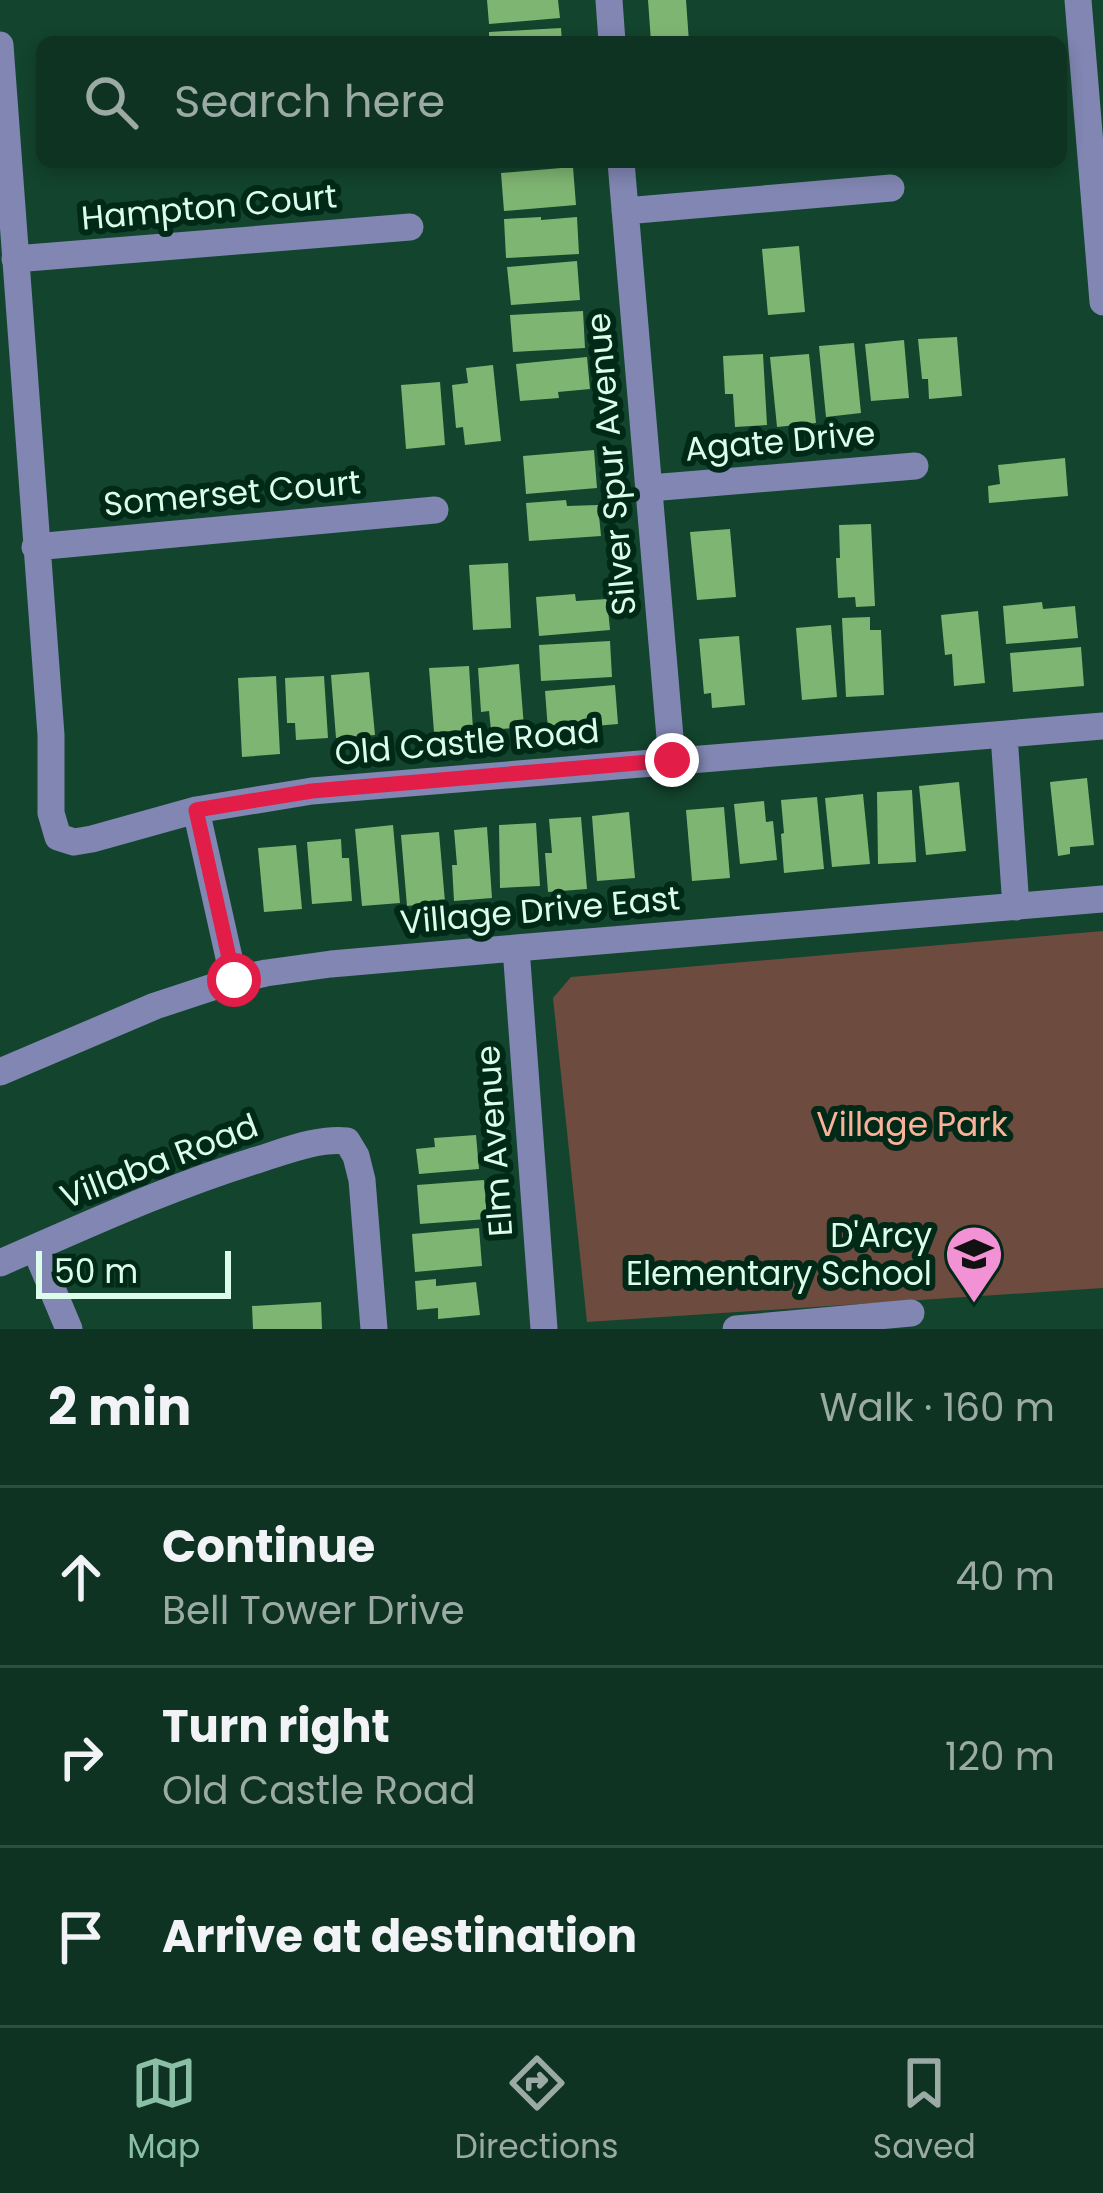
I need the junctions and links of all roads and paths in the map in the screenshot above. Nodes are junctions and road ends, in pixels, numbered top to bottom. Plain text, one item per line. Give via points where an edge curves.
1 (609, 0) edge
2 (1078, 0) edge
3 (612, 36) edge
4 (0, 45) edge
5 (621, 168) edge
6 (891, 188) dead end
7 (625, 211) junction
8 (410, 226) dead end
9 (15, 259) junction
10 (1103, 302) edge
11 (915, 466) dead end
12 (650, 488) junction
13 (435, 511) dead end
14 (35, 547) junction
15 (1103, 726) edge
16 (1004, 735) junction
17 (672, 760) junction
18 (196, 810) junction
19 (1103, 899) edge
20 (1016, 907) junction
21 (516, 948) junction
22 (234, 980) junction
23 (0, 1072) edge
24 (34, 1248) junction
25 (0, 1263) edge
26 (911, 1313) dead end
27 (68, 1329) edge
28 (374, 1329) edge
29 (544, 1329) edge
30 (736, 1329) edge

1 - 3 street
2 - 10 street
4 - 9 street
5 - 7 street, Silver Spur Avenue
6 - 7 street
7 - 12 street, Silver Spur Avenue
8 - 9 street, Hampton Court
9 - 14 street
11 - 12 street, Agate Drive
12 - 17 street, Silver Spur Avenue
13 - 14 street, Somerset Court
14 - 18 street, Old Castle Road via 58,837 92,839
15 - 16 street, Old Castle Road
16 - 17 street, Old Castle Road
16 - 20 street
17 - 18 street, Old Castle Road via 344,788
18 - 22 street
19 - 20 street, Village Drive East
20 - 21 street, Village Drive East
21 - 22 street, Village Drive East
21 - 29 street, Elm Avenue
22 - 23 street, Village Drive East
24 - 25 street, Villaba Road
24 - 27 street
24 - 28 street, Villaba Road via 232,1168 314,1143 347,1142 362,1180
26 - 30 street

